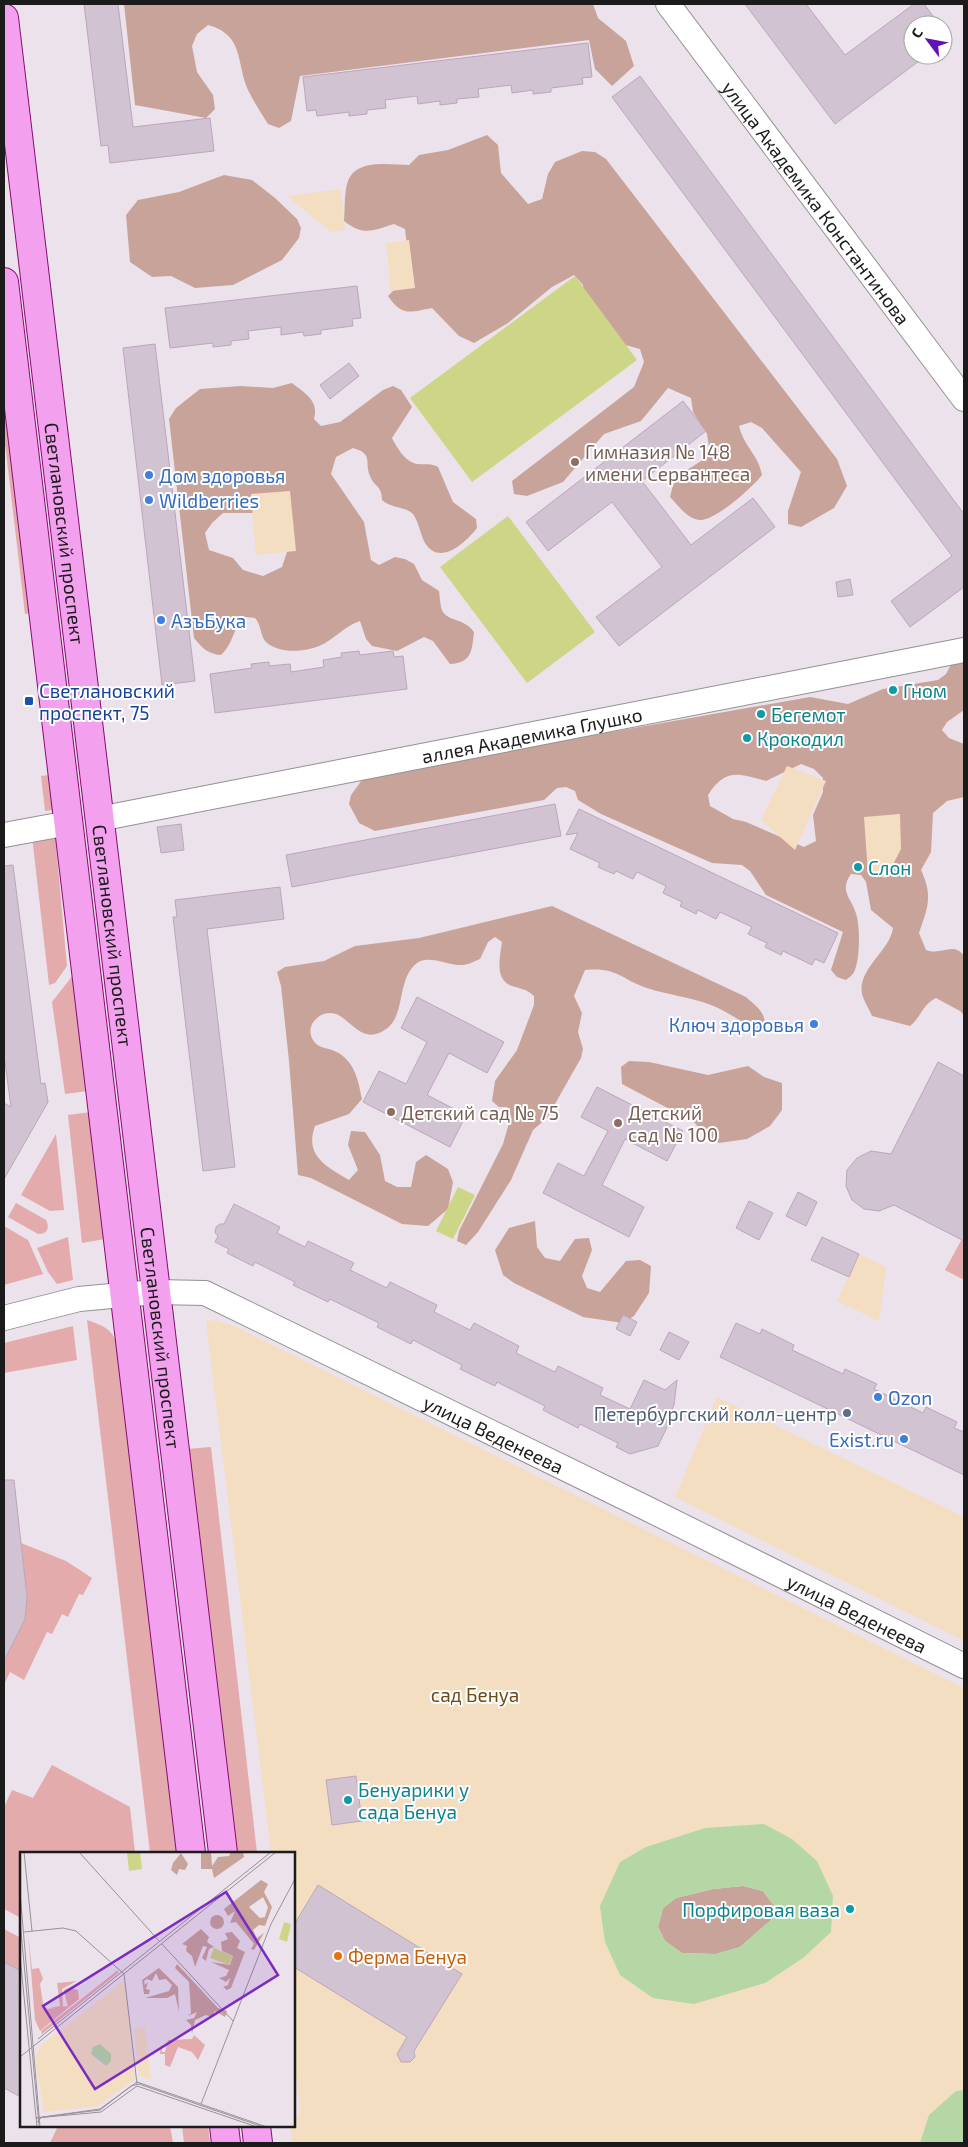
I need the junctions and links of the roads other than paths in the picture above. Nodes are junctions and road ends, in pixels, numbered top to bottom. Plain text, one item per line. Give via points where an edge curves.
1 (668, 4) edge
2 (4, 18) edge
3 (4, 282) edge
4 (964, 399) edge
5 (964, 650) edge
6 (99, 819) junction
7 (68, 823) junction
8 (4, 835) edge
9 (154, 1292) junction
10 (124, 1295) junction
11 (4, 1318) edge
12 (964, 1666) edge
13 (192, 1852) edge
14 (223, 1852) edge
15 (224, 2127) edge
16 (256, 2127) edge
17 (226, 2143) edge
18 (258, 2143) edge

1 - 4 street, улица Академика Константинова
2 - 6 main road, Светлановский проспект
3 - 7 main road, Светлановский проспект
5 - 6 street, аллея Академика Глушко
6 - 9 main road, Светлановский проспект
7 - 8 street
7 - 10 main road, Светлановский проспект
9 - 10 street, улица Веденеева
9 - 12 street, улица Веденеева via 205,1293
9 - 14 main road, Светлановский проспект
10 - 11 street, улица Веденеева via 71,1301
10 - 13 main road, Светлановский проспект
15 - 17 main road
16 - 18 main road

